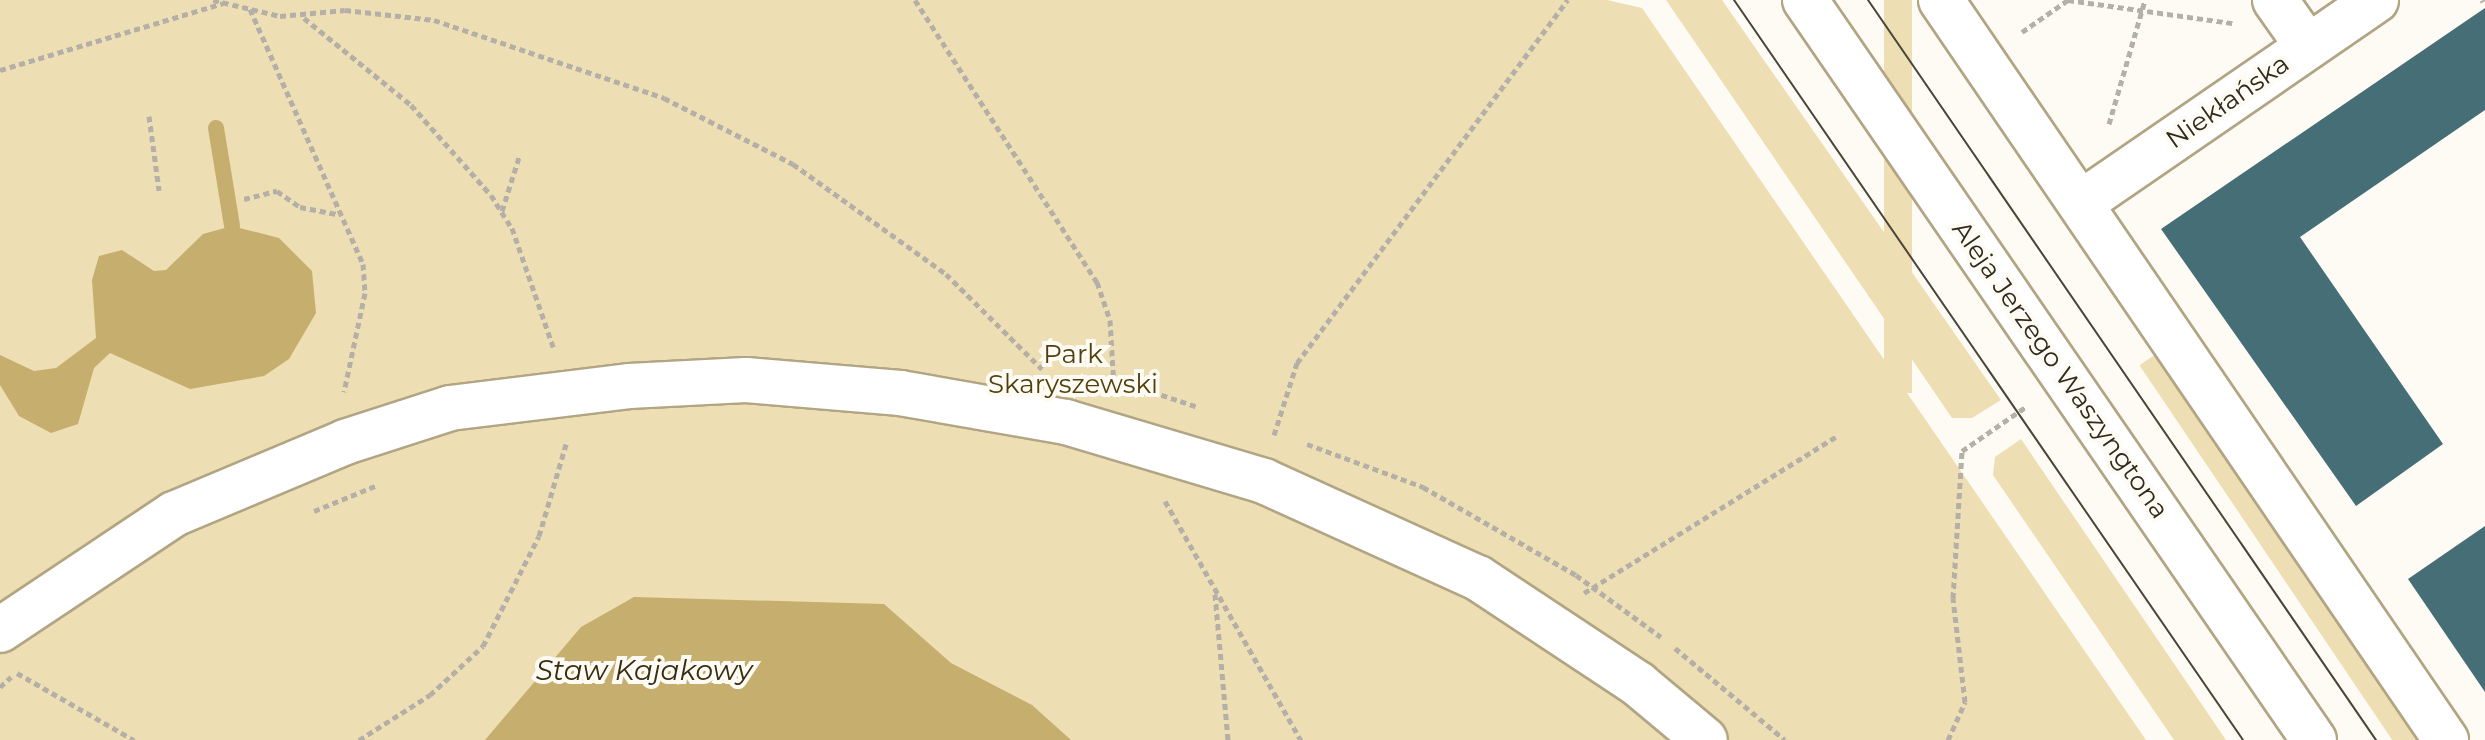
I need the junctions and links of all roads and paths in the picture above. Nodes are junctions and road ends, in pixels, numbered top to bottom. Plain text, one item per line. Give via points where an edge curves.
1 (213, 0) edge
2 (343, 0) edge
3 (915, 0) edge
4 (1568, 0) edge
5 (1805, 0) edge
6 (1941, 0) edge
7 (2145, 0) edge
8 (2376, 0) edge
9 (224, 3) junction
10 (250, 9) junction
11 (345, 10) junction
12 (2142, 11) junction
13 (304, 17) junction
14 (2293, 26) edge
15 (2019, 34) dead end
16 (0, 70) edge
17 (149, 116) dead end
18 (2103, 142) dead end
19 (519, 157) dead end
20 (159, 190) dead end
21 (244, 199) dead end
22 (2081, 203) junction
23 (502, 212) junction
24 (337, 215) junction
25 (564, 393) junction
26 (1066, 422) junction
27 (1118, 435) junction
28 (1837, 436) dead end
29 (581, 440) dead end
30 (345, 442) junction
31 (567, 442) junction
32 (552, 444) dead end
33 (1962, 451) dead end
34 (388, 480) dead end
35 (1264, 481) junction
36 (1173, 496) dead end
37 (352, 497) junction
38 (304, 514) dead end
39 (1215, 591) junction
40 (1549, 622) junction
41 (4, 647) edge
42 (28, 663) dead end
43 (16, 672) junction
44 (0, 687) edge
45 (134, 740) edge
46 (359, 740) edge
47 (1228, 740) edge
48 (1301, 740) edge
49 (1705, 740) edge
50 (1948, 740) edge
51 (2314, 740) edge
52 (2446, 740) edge

1 - 9 path
2 - 11 path
3 - 27 path via 1097,282 1110,320
4 - 35 path via 1297,363 1277,408
5 - 51 street, Aleja Jerzego Waszyngtona
6 - 22 street
7 - 12 path
8 - 14 street, Niekłańska
9 - 10 path
9 - 16 path
10 - 13 path
10 - 24 path
11 - 13 path
11 - 26 path via 434,20 557,59 664,98 793,164 946,274 1056,383
12 - 14 path
12 - 15 path via 2068,0
12 - 18 path
13 - 23 path via 411,105
14 - 22 street, Niekłańska
17 - 20 path
19 - 23 path
21 - 24 path via 277,191 300,207
22 - 52 street
23 - 25 path via 527,266
24 - 30 path via 363,264 365,293 347,350
25 - 26 street via 746,380 900,393
25 - 30 street via 450,408
25 - 31 path
26 - 27 street
27 - 35 street
28 - 40 path via 1607,573
29 - 31 path
30 - 37 path
30 - 41 street via 174,514
31 - 32 path
31 - 46 path via 539,536 483,646 430,695
33 - 50 path via 1953,598 1965,702
34 - 37 path
35 - 40 street via 1478,578
36 - 39 path via 1160,491
37 - 38 path
39 - 47 path
39 - 48 path
40 - 49 street
41 - 43 path
42 - 43 path
43 - 44 path
43 - 45 path

